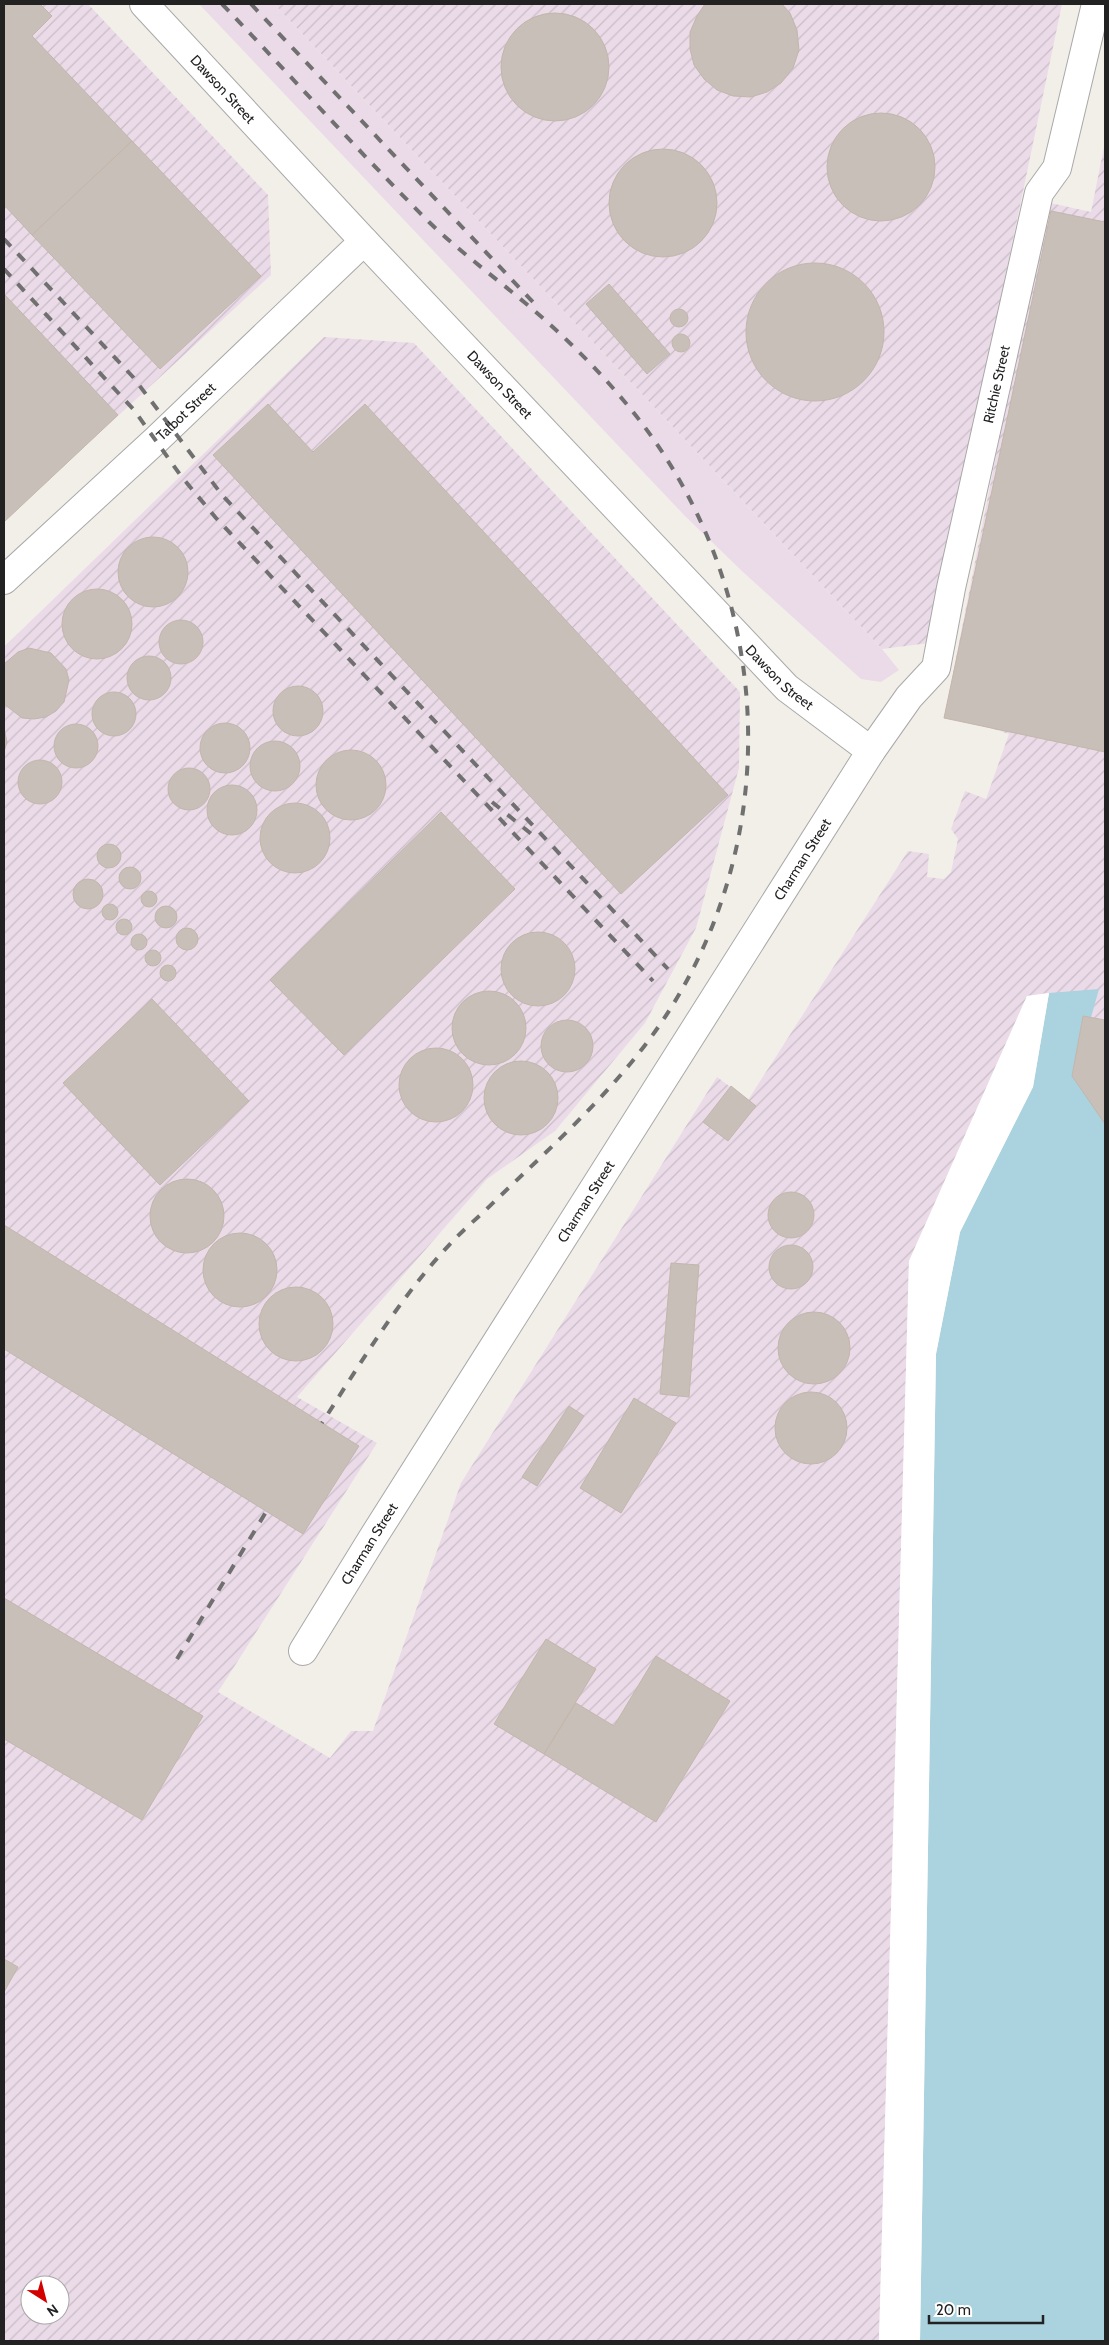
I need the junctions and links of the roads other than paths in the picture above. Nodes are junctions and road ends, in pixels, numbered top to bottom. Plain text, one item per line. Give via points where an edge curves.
1 (144, 4) edge
2 (1096, 4) edge
3 (364, 242) junction
4 (4, 580) edge
5 (871, 751) junction
6 (303, 1651) dead end

1 - 3 street, Dawson Street
2 - 5 street, Ritchie Street via 1057,168 1039,193 936,668 909,697
3 - 4 street, Talbot Street
3 - 5 street, Dawson Street via 787,688
5 - 6 street, Charman Street

